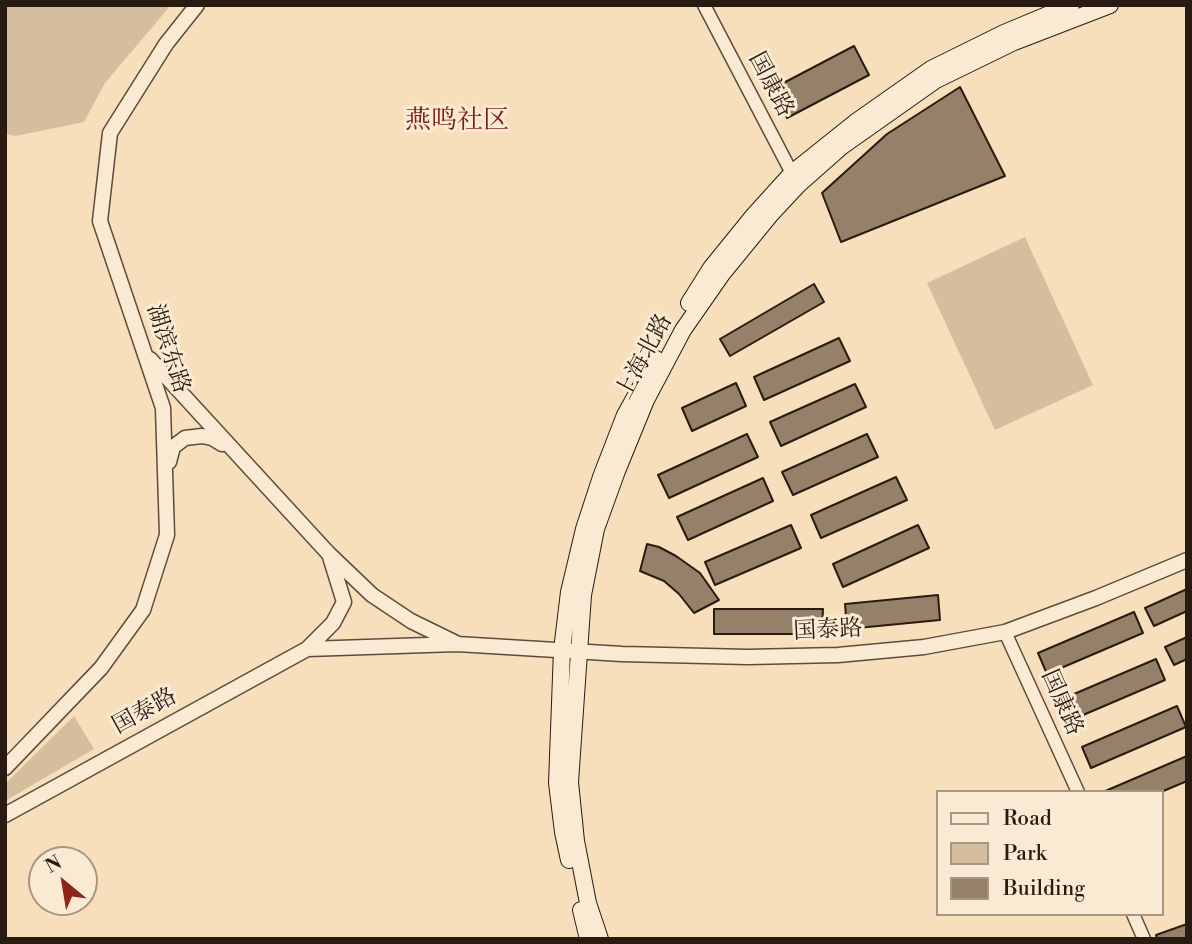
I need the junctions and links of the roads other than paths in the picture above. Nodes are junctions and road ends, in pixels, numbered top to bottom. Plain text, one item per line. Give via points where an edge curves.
1 (197, 5) edge
2 (705, 5) edge
3 (1072, 5) edge
4 (1110, 5) edge
5 (795, 179) junction
6 (145, 354) junction
7 (235, 452) junction
8 (166, 488) junction
9 (328, 553) junction
10 (1187, 560) edge
11 (1005, 632) junction
12 (457, 644) junction
13 (307, 649) junction
14 (571, 651) junction
15 (5, 768) edge
16 (1076, 790) edge
17 (5, 815) edge
18 (1134, 916) edge
19 (588, 939) edge
20 (600, 939) edge
21 (1144, 939) edge

1 - 6 street, 湖滨东路 via 166,44 110,133 100,221
2 - 5 street, 国康路
3 - 5 main road, 上海北路 via 931,69 857,121
4 - 5 main road, 上海北路 via 1014,41 936,80
5 - 14 main road, 上海北路 via 683,330 646,400 597,529
6 - 7 street, 国泰路
6 - 8 street, 湖滨东路 via 163,408
7 - 8 street via 212,438 184,438 173,447
7 - 9 street, 国泰路
8 - 15 street, 湖滨东路 via 167,536 143,610 101,668
9 - 12 street, 国泰路 via 372,595
9 - 13 street, 国泰路 via 344,602 333,623
10 - 11 street, 国泰路
11 - 14 street, 国泰路 via 925,647 838,655
11 - 16 street, 国康路
12 - 13 street, 国泰路
12 - 14 street, 国泰路
13 - 17 street, 国泰路
14 - 19 main road, 上海北路 via 557,783 563,832
14 - 20 main road, 上海北路 via 570,782 576,841
18 - 21 street

